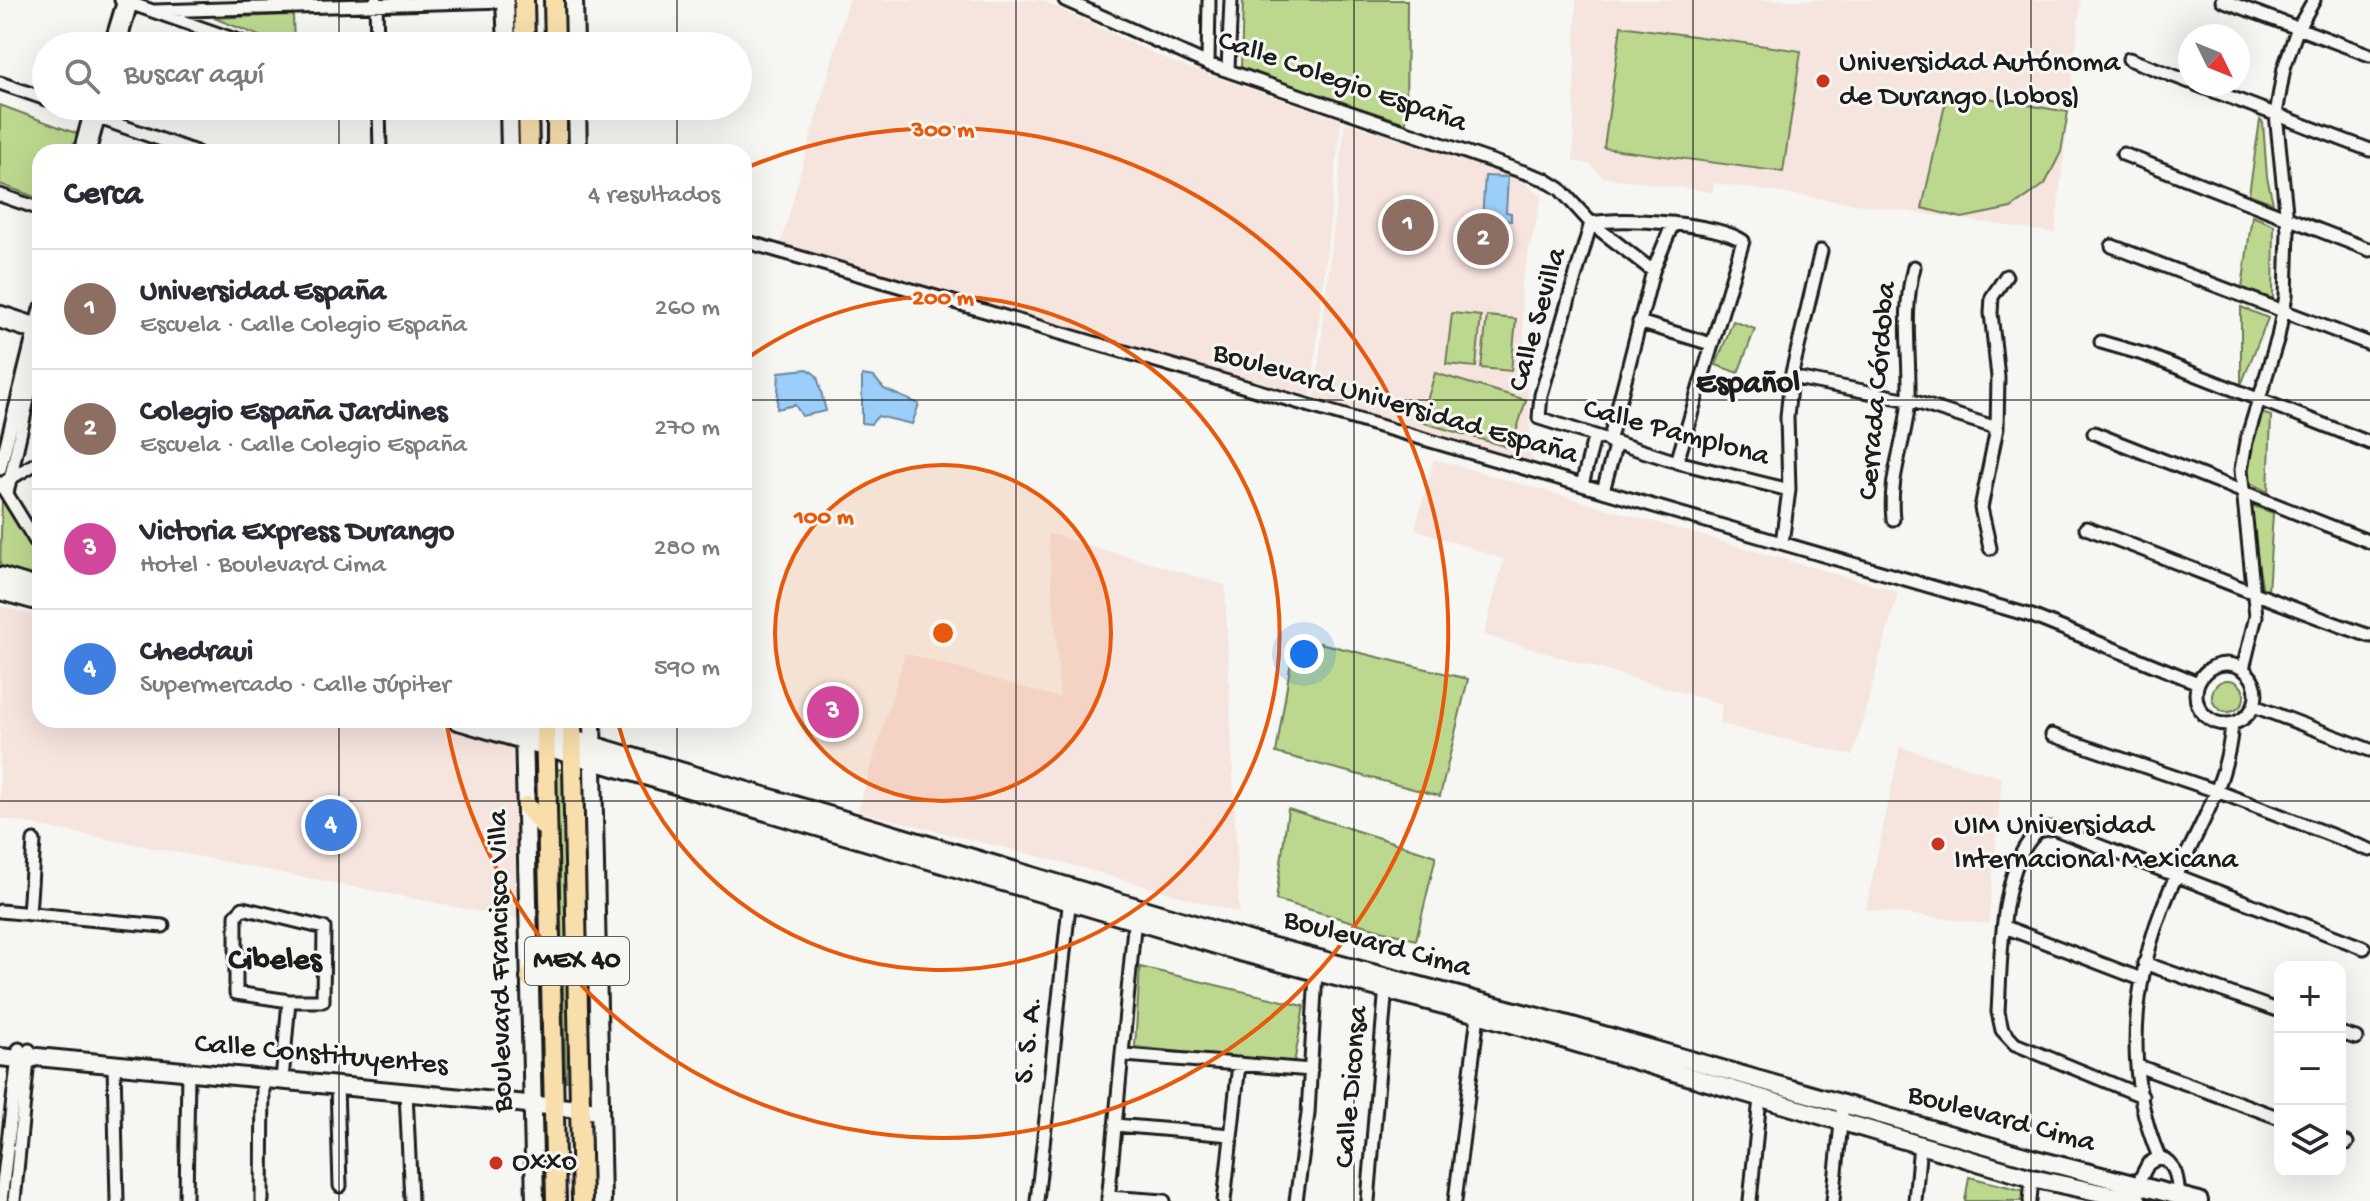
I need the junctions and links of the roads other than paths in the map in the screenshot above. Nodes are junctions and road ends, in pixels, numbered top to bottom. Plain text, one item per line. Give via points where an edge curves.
1 (505, 0) edge
2 (524, 0) edge
3 (554, 0) edge
4 (574, 0) edge
5 (1065, 0) edge
6 (1209, 0) edge
7 (1231, 0) edge
8 (2222, 0) edge
9 (2314, 0) edge
10 (126, 1) edge
11 (376, 2) edge
12 (276, 3) edge
13 (155, 11) junction
14 (2297, 30) junction
15 (115, 32) edge
16 (121, 32) edge
17 (214, 32) edge
18 (377, 32) edge
19 (506, 32) edge
20 (525, 32) edge
21 (555, 32) edge
22 (575, 32) edge
23 (2370, 55) edge
24 (2129, 59) dead end
25 (1208, 64) junction
26 (1228, 69) junction
27 (2178, 78) edge
28 (0, 83) edge
29 (32, 94) edge
30 (2227, 96) edge
31 (2276, 114) junction
32 (92, 120) edge
33 (94, 120) edge
34 (118, 120) edge
35 (379, 120) edge
36 (509, 120) edge
37 (528, 120) edge
38 (557, 120) edge
39 (577, 120) edge
40 (83, 144) edge
41 (90, 144) edge
42 (176, 144) edge
43 (380, 144) edge
44 (510, 144) edge
45 (529, 144) edge
46 (557, 144) edge
47 (578, 144) edge
48 (2370, 150) edge
49 (2123, 154) dead end
50 (0, 195) edge
51 (32, 206) edge
52 (2287, 219) junction
53 (1591, 223) junction
54 (1673, 223) junction
55 (752, 243) edge
56 (2112, 246) dead end
57 (2370, 250) edge
58 (1821, 251) dead end
59 (1914, 267) dead end
60 (1653, 271) junction
61 (2006, 276) dead end
62 (0, 312) edge
63 (2285, 312) junction
64 (0, 322) edge
65 (1639, 322) junction
66 (32, 326) edge
67 (32, 328) edge
68 (2101, 342) dead end
69 (1711, 344) junction
70 (2370, 344) edge
71 (32, 349) edge
72 (32, 376) edge
73 (1791, 377) junction
74 (1909, 400) junction
75 (2258, 400) junction
76 (1551, 424) joint
77 (1997, 428) junction
78 (2094, 433) dead end
79 (1594, 438) junction
80 (1612, 443) junction
81 (2370, 443) edge
82 (2, 447) edge
83 (1677, 462) junction
84 (32, 466) edge
85 (0, 469) edge
86 (3, 485) edge
87 (1582, 485) junction
88 (1789, 490) junction
89 (1603, 491) junction
90 (2241, 491) junction
91 (1893, 519) dead end
92 (2086, 528) dead end
93 (32, 534) edge
94 (2370, 542) edge
95 (1782, 543) junction
96 (1990, 548) dead end
97 (0, 576) edge
98 (32, 586) edge
99 (0, 591) edge
100 (2254, 596) junction
101 (32, 600) edge
102 (2370, 636) edge
103 (2243, 669) junction
104 (2198, 683) junction
105 (2254, 706) junction
106 (2232, 724) junction
107 (520, 728) edge
108 (592, 728) edge
109 (545, 732) edge
110 (2052, 735) dead end
111 (572, 737) edge
112 (592, 743) junction
113 (2370, 750) edge
114 (593, 760) junction
115 (2219, 792) junction
116 (527, 806) junction
117 (547, 830) junction
118 (34, 841) dead end
119 (2370, 850) edge
120 (2177, 875) junction
121 (1070, 892) junction
122 (0, 911) edge
123 (1135, 912) junction
124 (29, 914) junction
125 (163, 926) dead end
126 (2005, 927) junction
127 (550, 946) junction
128 (2364, 948) dead end
129 (2144, 963) junction
130 (1316, 973) junction
131 (530, 978) junction
132 (2141, 979) junction
133 (1386, 984) junction
134 (289, 1001) junction
135 (1479, 1008) junction
136 (2274, 1009) edge
137 (1570, 1034) junction
138 (2346, 1035) edge
139 (2356, 1038) dead end
140 (0, 1047) edge
141 (1125, 1055) junction
142 (22, 1056) edge
143 (114, 1064) junction
144 (1239, 1064) junction
145 (2138, 1066) junction
146 (1311, 1070) junction
147 (188, 1071) junction
148 (263, 1078) junction
149 (282, 1080) junction
150 (337, 1085) junction
151 (406, 1092) junction
152 (2142, 1096) junction
153 (1760, 1098) junction
154 (533, 1104) junction
155 (554, 1106) junction
156 (580, 1109) junction
157 (600, 1111) junction
158 (1842, 1113) junction
159 (2274, 1116) edge
160 (1115, 1125) junction
161 (1231, 1135) junction
162 (1920, 1144) junction
163 (2159, 1157) junction
164 (2035, 1159) junction
165 (2032, 1178) junction
166 (340, 1186) dead end
167 (2135, 1197) edge
168 (2115, 1198) edge
169 (2179, 1198) edge
170 (1108, 1199) edge
171 (1, 1201) edge
172 (14, 1201) edge
173 (117, 1201) edge
174 (186, 1201) edge
175 (262, 1201) edge
176 (411, 1201) edge
177 (535, 1201) edge
178 (556, 1201) edge
179 (582, 1201) edge
180 (602, 1201) edge
181 (1037, 1201) edge
182 (1164, 1201) edge
183 (1224, 1201) edge
184 (1296, 1201) edge
185 (1368, 1201) edge
186 (1455, 1201) edge
187 (1750, 1201) edge
188 (1833, 1201) edge
189 (1915, 1201) edge
190 (2030, 1201) edge
191 (2199, 1201) edge

1 - 11 street
1 - 19 main road
2 - 20 main road
3 - 21 main road
4 - 22 main road
5 - 25 street, Calle Colegio España
6 - 25 street
7 - 26 street
8 - 14 street
9 - 14 street
10 - 13 street
10 - 15 street
10 - 16 street
11 - 12 street
11 - 18 street
12 - 13 street
13 - 17 street
14 - 23 street
14 - 31 street
24 - 27 street
25 - 26 street, Calle Colegio España
26 - 53 street, Calle Colegio España via 1464,150 1560,189
28 - 29 street
30 - 31 street
31 - 48 street
31 - 52 street
32 - 40 street
33 - 41 street
34 - 42 street
35 - 43 street
36 - 44 main road
37 - 45 main road
38 - 46 main road
39 - 47 main road
49 - 52 street
50 - 51 street
52 - 57 street
52 - 63 street
53 - 54 street
53 - 60 street
53 - 76 street, Calle Sevilla via 1537,415
54 - 60 street
54 - 69 street via 1743,241
55 - 87 street, Boulevard Universidad España
56 - 63 street
58 - 73 street
59 - 74 street, Cerrada Córdoba via 1906,321
60 - 65 street
61 - 77 street via 1992,297 1991,313
62 - 66 street
63 - 70 street
63 - 75 street
64 - 67 street
65 - 69 street
65 - 80 street
68 - 75 street
69 - 83 street
71 - 82 street
72 - 86 street
73 - 74 street
73 - 88 street
74 - 77 street
74 - 91 street, Cerrada Córdoba via 1891,484
75 - 81 street
75 - 90 street via 2246,442
76 - 79 street, Calle Pamplona
77 - 96 street via 1981,508
78 - 90 street
79 - 80 street, Calle Pamplona
79 - 87 street
80 - 83 street, Calle Pamplona
80 - 89 street
82 - 85 street
83 - 88 street, Calle Pamplona
84 - 86 street
86 - 93 street
87 - 89 street, Boulevard Universidad España
88 - 95 street
89 - 95 street, Boulevard Universidad España
90 - 94 street
90 - 100 street
92 - 100 street
95 - 104 street, Boulevard Universidad España via 2032,616
97 - 98 main road
99 - 101 main road
100 - 102 street
100 - 103 street via 2254,636
103 - 104 street via 2233,664 2212,667
103 - 105 street via 2256,685
104 - 106 street via 2201,711 2215,722
105 - 106 street
105 - 113 street
106 - 115 street
107 - 116 main road, Boulevard Francisco Villa
108 - 112 main road
109 - 111 main road, Boulevard Cima
109 - 117 main road, Boulevard Francisco Villa / MEX 40
110 - 115 street
111 - 112 main road, Boulevard Cima
111 - 114 main road, Boulevard Cima
111 - 156 main road, MEX 40
112 - 114 main road
112 - 121 main road, Boulevard Cima
114 - 121 main road, Boulevard Cima
114 - 157 main road
115 - 119 street
115 - 120 street
116 - 117 main road
116 - 131 main road, Boulevard Francisco Villa
117 - 127 main road, Boulevard Francisco Villa / MEX 40
118 - 124 street
120 - 126 street via 2053,828 2034,835 2021,855
120 - 128 street
120 - 129 street
121 - 123 main road, Boulevard Cima
121 - 181 street, S. S. A.
122 - 124 street
123 - 130 main road, Boulevard Cima
123 - 133 main road, Boulevard Cima via 1244,939
123 - 141 street
124 - 125 street
126 - 132 street
126 - 152 street via 1998,1012 2009,1041
127 - 131 main road
127 - 155 main road, Boulevard Francisco Villa / MEX 40
129 - 132 street
129 - 136 street
130 - 133 main road, Boulevard Cima
130 - 146 street
131 - 154 main road, Boulevard Francisco Villa
132 - 145 street via 2134,1021
133 - 135 main road, Boulevard Cima
133 - 185 street, Calle Diconsa
134 - 134 street via 236,993 238,911 243,908 324,928 323,1001
134 - 149 street
135 - 137 main road, Boulevard Cima
135 - 186 street
137 - 153 main road, Boulevard Cima
137 - 158 main road, Boulevard Cima
138 - 139 street
140 - 142 main road, Calle Constituyentes
141 - 144 street
141 - 160 street
142 - 143 main road, Calle Constituyentes
142 - 171 street
142 - 172 street
143 - 147 main road, Calle Constituyentes
143 - 173 street
144 - 146 street
144 - 161 street
145 - 152 street
145 - 159 street
146 - 184 street
147 - 148 main road, Calle Constituyentes
147 - 174 street
148 - 149 main road, Calle Constituyentes
148 - 175 street
149 - 150 main road, Calle Constituyentes
150 - 151 main road, Calle Constituyentes
150 - 166 street
151 - 154 main road, Calle Constituyentes
151 - 176 street
152 - 163 street
153 - 158 main road, Boulevard Cima
153 - 187 street
154 - 155 main road, Calle Constituyentes
154 - 177 main road, Boulevard Francisco Villa
155 - 156 main road, Calle Constituyentes
155 - 178 main road, Boulevard Francisco Villa / MEX 40
156 - 157 main road, Calle Constituyentes
156 - 179 main road, MEX 40
157 - 180 main road
158 - 162 main road, Boulevard Cima
158 - 164 main road, Boulevard Cima
158 - 188 street
160 - 161 street
160 - 170 street
161 - 183 street
162 - 165 main road, Boulevard Cima
162 - 189 street
163 - 167 street via 2148,1164
163 - 169 street via 2172,1164
164 - 165 main road
164 - 167 main road, Boulevard Cima
165 - 168 main road, Boulevard Cima
165 - 190 street
167 - 168 main road, Boulevard Cima
167 - 169 main road, Boulevard Cima
169 - 191 main road, Boulevard Cima
170 - 182 street

